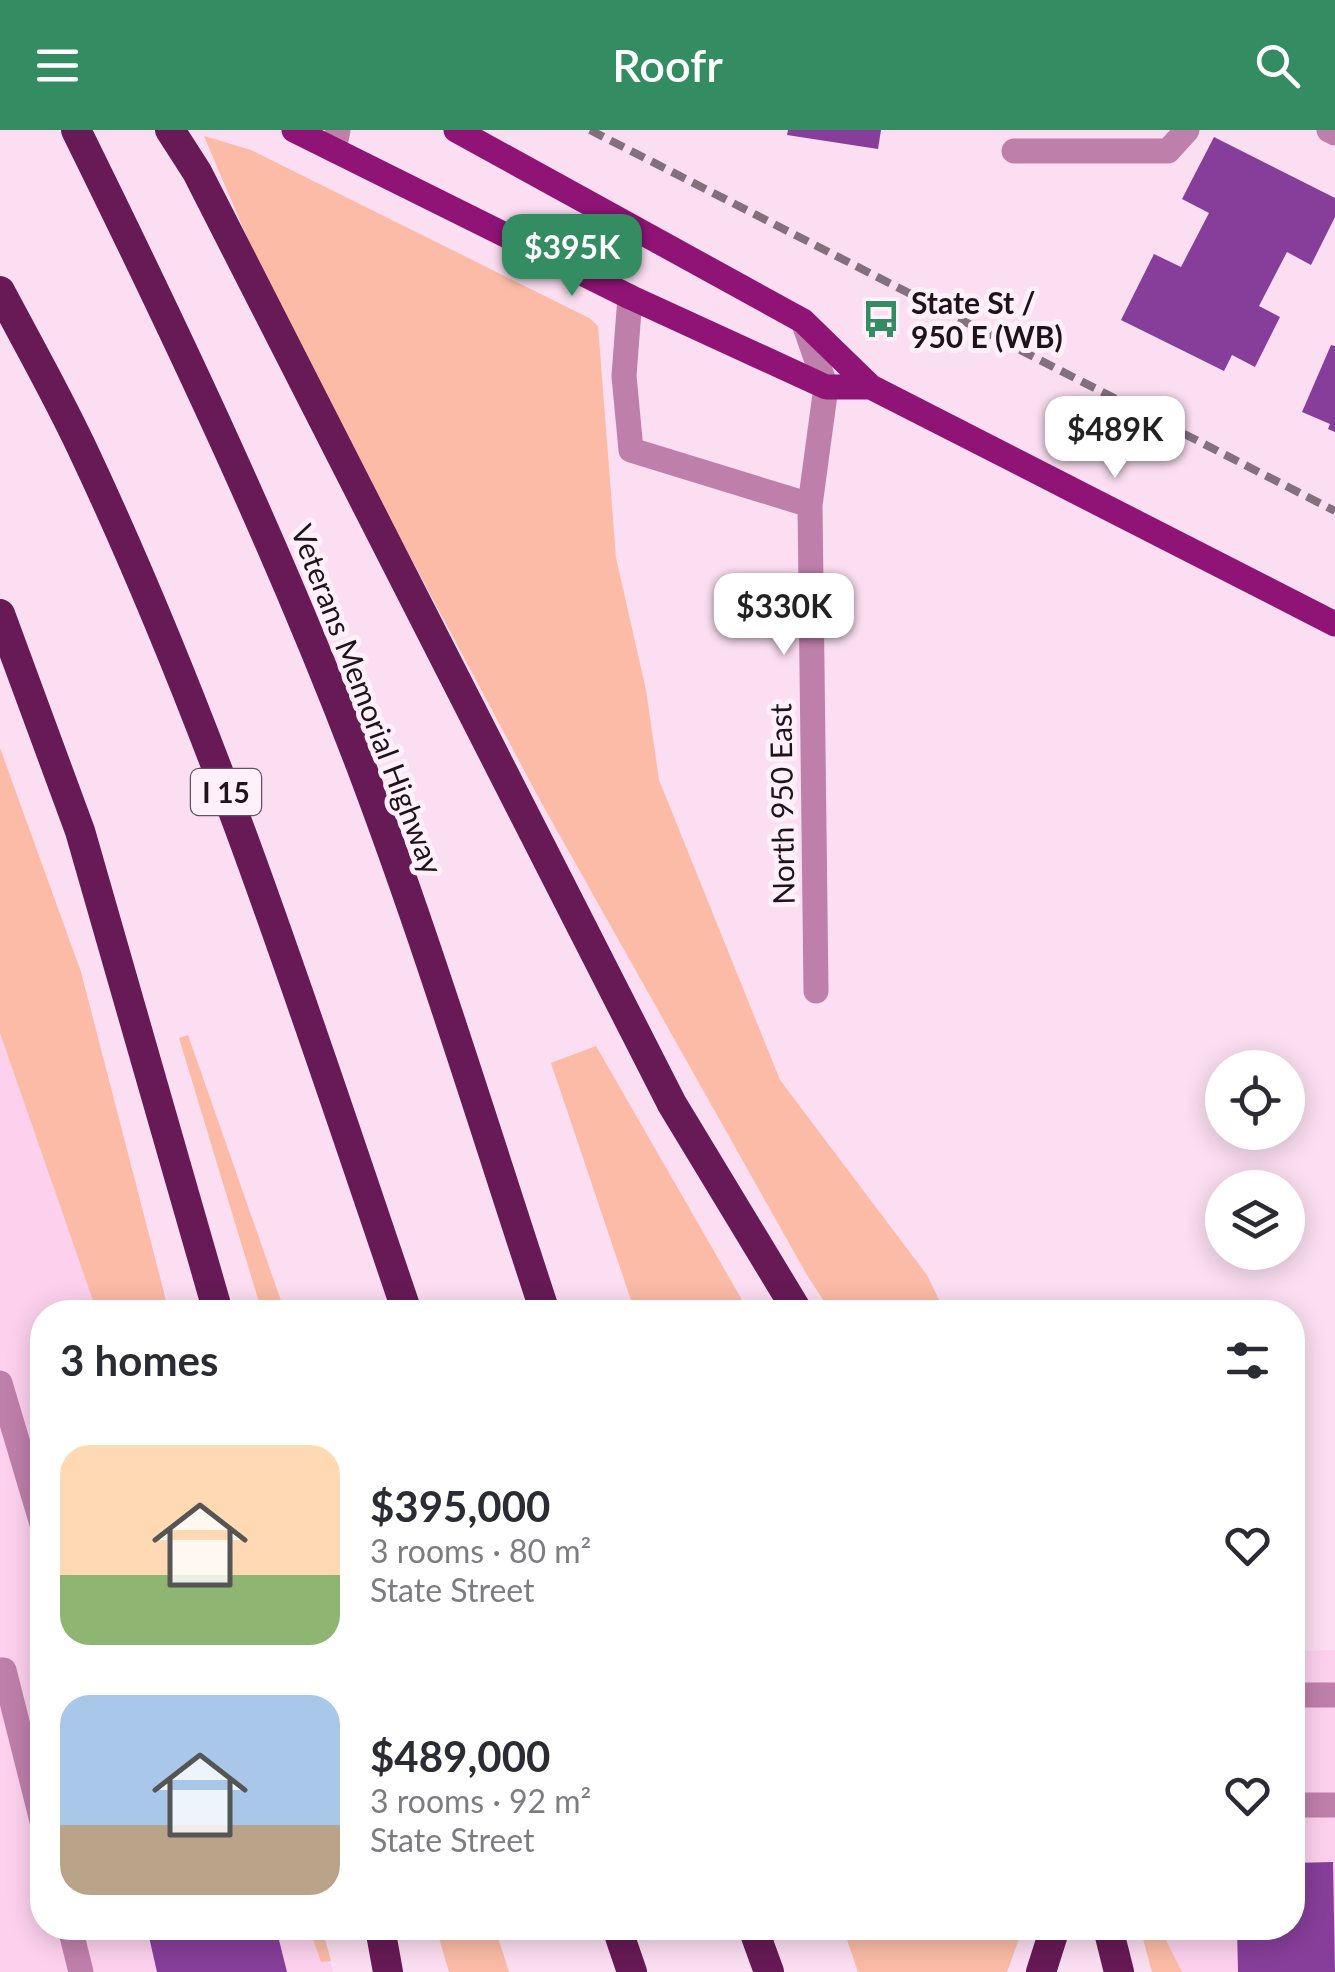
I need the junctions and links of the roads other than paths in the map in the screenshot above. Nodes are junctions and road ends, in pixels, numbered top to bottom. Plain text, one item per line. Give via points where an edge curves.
1 (76, 130) edge
2 (170, 130) edge
3 (294, 130) edge
4 (456, 130) edge
5 (1188, 130) edge
6 (336, 140) edge
7 (1014, 151) dead end
8 (0, 291) edge
9 (630, 298) junction
10 (803, 321) junction
11 (826, 388) junction
12 (871, 388) junction
13 (810, 506) junction
14 (0, 614) edge
15 (1335, 624) edge
16 (816, 991) dead end
17 (215, 1300) edge
18 (403, 1300) edge
19 (541, 1300) edge
20 (791, 1300) edge
21 (0, 1383) edge
22 (30, 1484) edge
23 (0, 1670) edge
24 (1305, 1695) edge
25 (1335, 1695) edge
26 (30, 1773) edge
27 (1305, 1805) edge
28 (1335, 1806) edge
29 (73, 1940) edge
30 (620, 1940) edge
31 (757, 1940) edge
32 (1051, 1940) edge
33 (1111, 1940) edge
34 (81, 1972) edge
35 (632, 1972) edge
36 (768, 1972) edge
37 (1041, 1972) edge
38 (1119, 1972) edge

1 - 19 highway, Veterans Memorial Highway via 239,467 360,765
2 - 20 highway via 672,1104
3 - 6 main road
4 - 10 main road
5 - 7 street via 1168,152
6 - 9 main road
8 - 18 highway, I 15 via 96,477 232,807
9 - 11 main road
9 - 13 street via 624,376 631,450
10 - 11 street, North 950 East
10 - 12 main road
11 - 12 main road
11 - 13 street, North 950 East
12 - 15 main road
13 - 16 street, North 950 East
14 - 17 highway via 80,831
21 - 22 street
23 - 26 street
24 - 25 street
27 - 28 street
29 - 34 street
30 - 35 highway
31 - 36 highway
32 - 37 highway
33 - 38 highway

